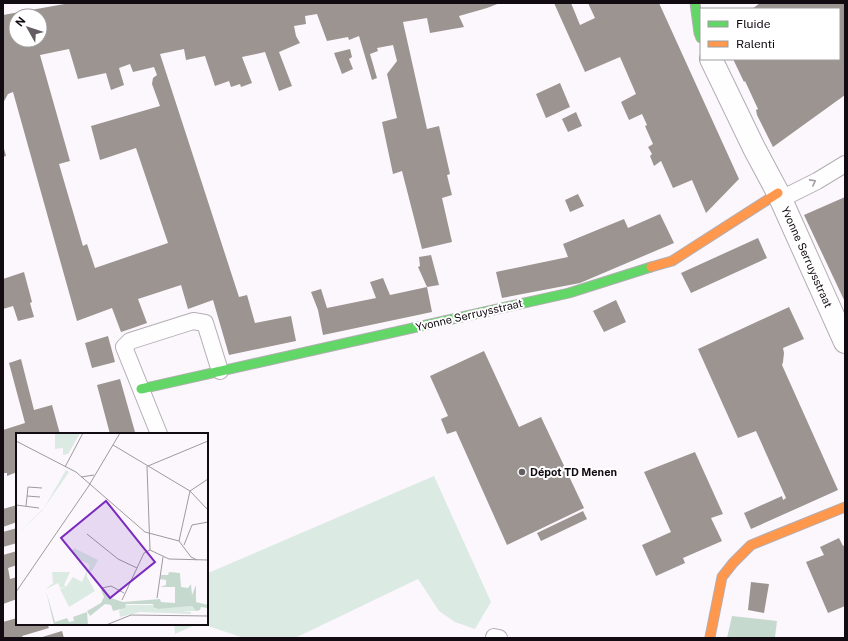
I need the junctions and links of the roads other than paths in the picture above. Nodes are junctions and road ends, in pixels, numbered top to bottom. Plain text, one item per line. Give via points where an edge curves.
1 (695, 3) edge
2 (700, 36) edge
3 (711, 60) edge
4 (845, 164) edge
5 (779, 196) junction
6 (845, 342) edge
7 (220, 371) junction
8 (141, 389) junction
9 (159, 433) edge
10 (845, 507) edge
11 (710, 637) edge

1 - 2 street
3 - 5 street, Yvonne Serruysstraat
5 -> 4 lane via 817,180
5 - 6 street, Yvonne Serruysstraat
5 - 7 street, Yvonne Serruysstraat via 672,261 569,293
7 - 8 street, Yvonne Serruysstraat
7 - 8 lane via 205,323 193,321 130,341 124,346
8 - 9 lane
10 - 11 street via 751,545 722,577

